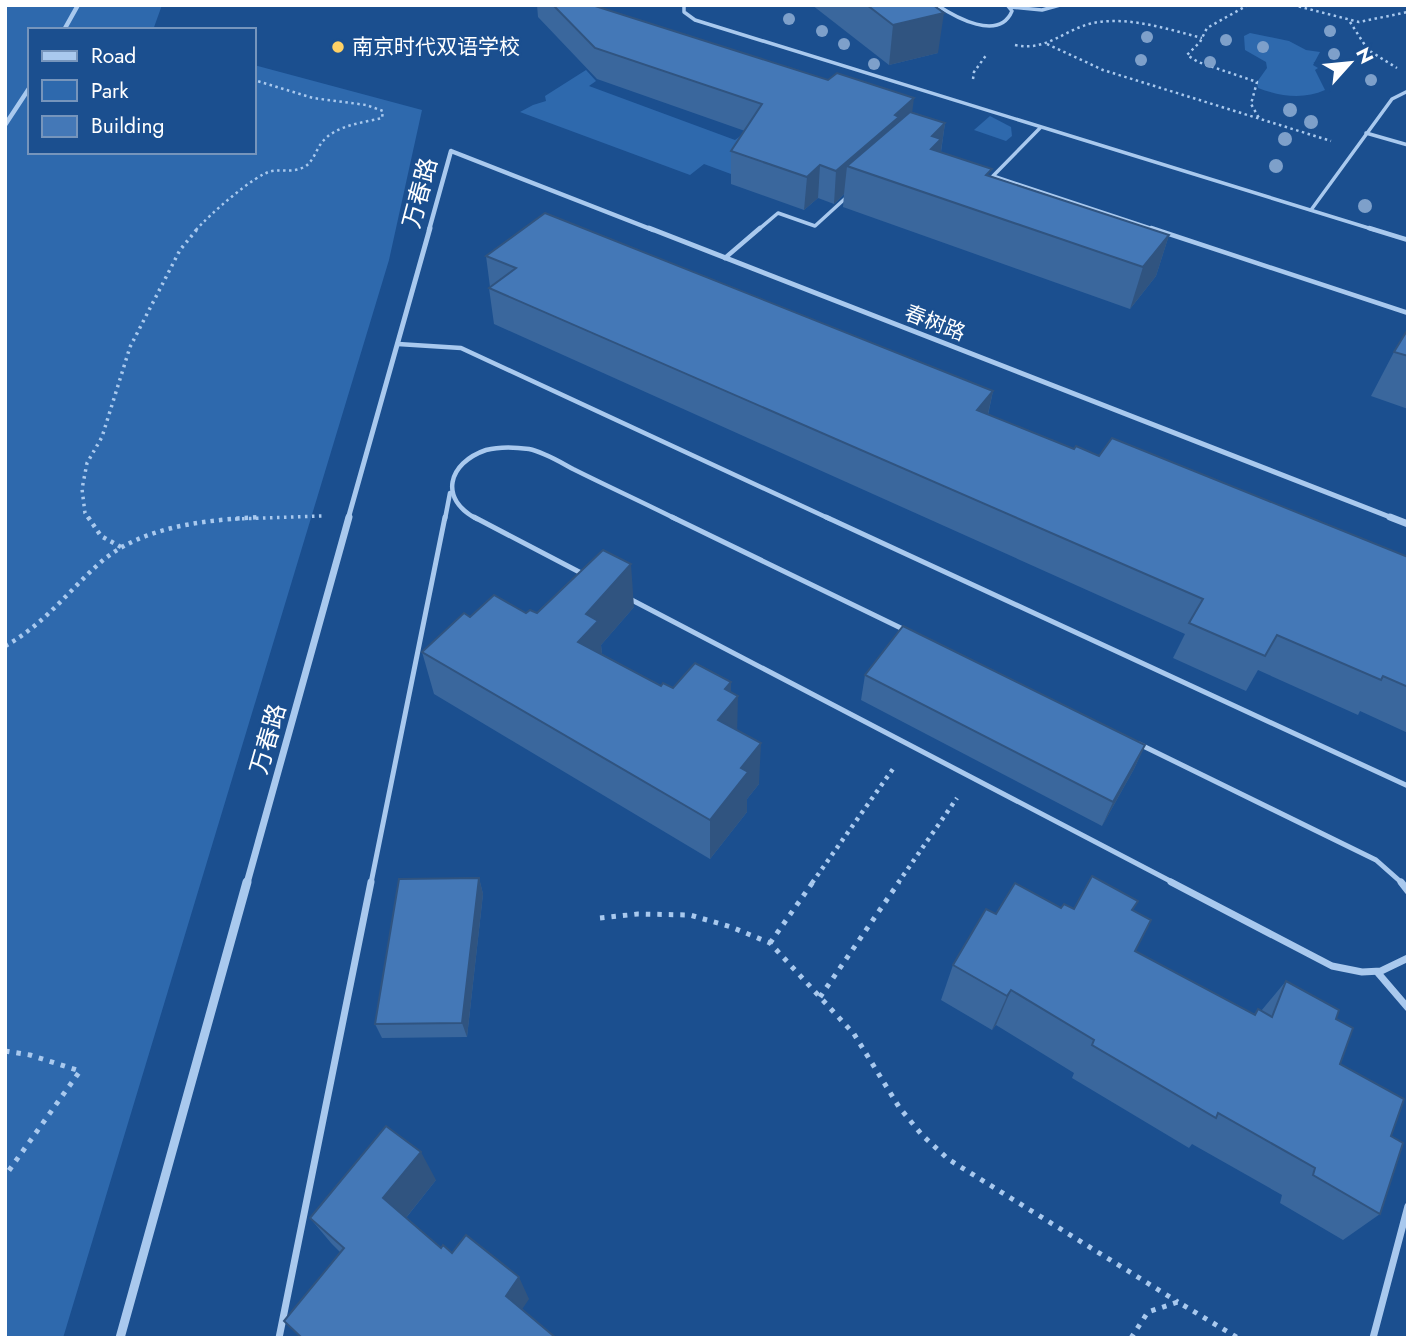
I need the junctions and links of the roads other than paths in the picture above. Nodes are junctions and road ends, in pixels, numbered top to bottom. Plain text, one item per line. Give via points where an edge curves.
1 (78, 5) edge
2 (684, 5) edge
3 (937, 5) edge
4 (1060, 5) edge
5 (1008, 6) edge
6 (65, 28) edge
7 (28, 90) edge
8 (1408, 92) edge
9 (5, 125) edge
10 (1040, 128) junction
11 (1366, 133) junction
12 (1408, 145) edge
13 (451, 151) joint
14 (856, 190) edge
15 (1311, 210) junction
16 (1408, 240) edge
17 (725, 258) junction
18 (1408, 313) edge
19 (398, 344) junction
20 (451, 490) junction
21 (1408, 524) edge
22 (596, 581) edge
23 (620, 594) edge
24 (912, 634) edge
25 (1126, 738) edge
26 (1408, 786) edge
27 (1408, 891) edge
28 (1408, 958) edge
29 (1378, 973) junction
30 (1408, 1008) edge
31 (1408, 1206) edge
32 (120, 1338) edge
33 (279, 1338) edge
34 (1373, 1338) edge

1 - 6 street
2 - 10 lane via 684,12 695,20
3 - 5 lane via 958,20 977,25 1005,22 1012,15
4 - 5 lane via 1042,10
7 - 9 street
8 - 11 lane via 1392,99
10 - 15 lane
10 - 18 lane via 993,176
11 - 12 lane
11 - 15 lane
13 - 17 street, 春树路
13 - 19 street, 万春路
14 - 17 lane via 815,226 778,212
15 - 16 lane
17 - 21 street, 春树路
19 - 26 lane via 461,348
19 - 32 street, 万春路
20 - 22 lane via 462,511
20 - 24 lane via 459,467 470,458 500,447 534,450
20 - 33 lane
23 - 29 lane via 1332,966
25 - 27 lane via 1376,860
28 - 29 lane via 1398,967
29 - 30 lane
31 - 34 lane

